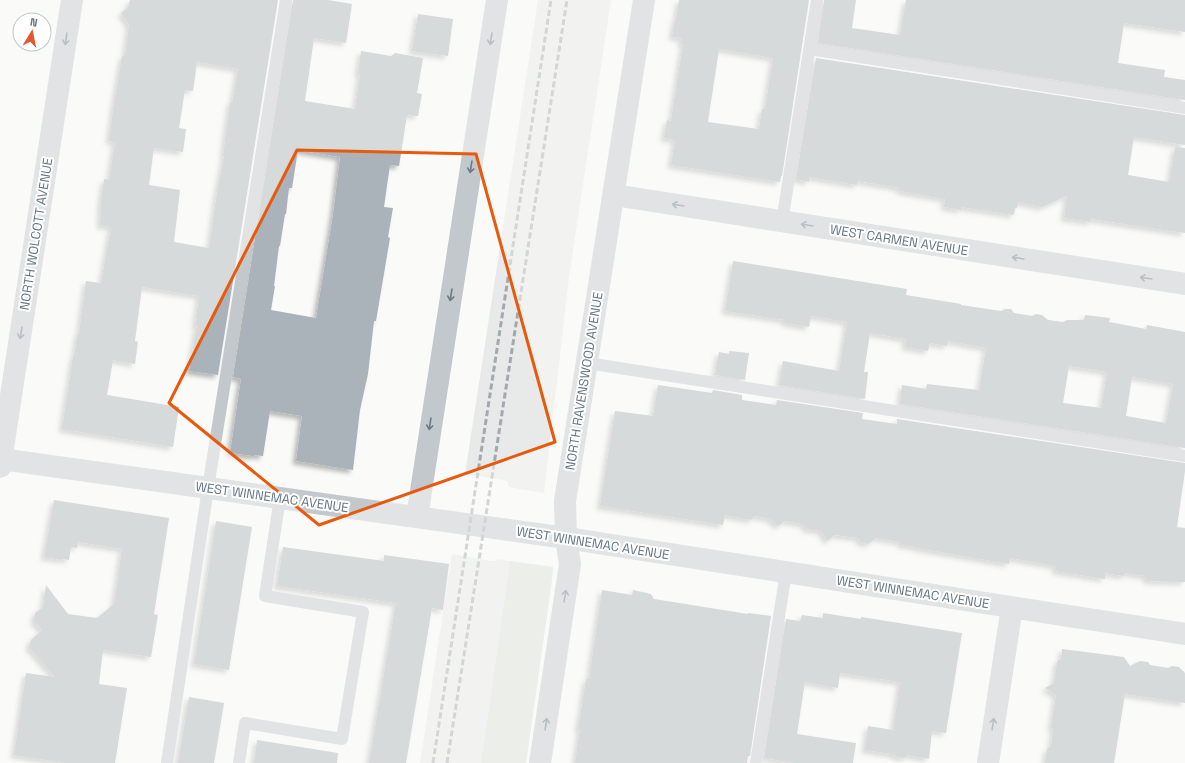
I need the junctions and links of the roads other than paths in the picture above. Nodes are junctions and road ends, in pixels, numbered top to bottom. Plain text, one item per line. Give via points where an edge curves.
1 (72, 0) edge
2 (286, 0) edge
3 (497, 0) edge
4 (644, 0) edge
5 (817, 0) edge
6 (809, 49) junction
7 (1185, 108) edge
8 (614, 196) junction
9 (782, 222) junction
10 (1185, 284) edge
11 (587, 362) junction
12 (1185, 456) edge
13 (0, 462) edge
14 (208, 488) junction
15 (280, 498) junction
16 (417, 517) junction
17 (566, 538) junction
18 (786, 572) junction
19 (1012, 607) junction
20 (1185, 634) edge
21 (167, 763) edge
22 (239, 763) edge
23 (540, 763) edge
24 (756, 763) edge
25 (988, 763) edge

1 -> 13 street, NORTH WOLCOTT AVENUE
2 - 14 lane
3 -> 16 street
4 - 8 street, NORTH RAVENSWOOD AVENUE
5 - 6 lane
6 - 7 lane
6 - 9 lane
9 -> 8 street, WEST CARMEN AVENUE
8 - 11 street, NORTH RAVENSWOOD AVENUE
10 -> 9 street, WEST CARMEN AVENUE
11 - 12 lane
11 - 17 street, NORTH RAVENSWOOD AVENUE via 565,501
13 - 14 street, WEST WINNEMAC AVENUE
14 - 15 street, WEST WINNEMAC AVENUE
14 - 21 lane
15 - 16 street, WEST WINNEMAC AVENUE
15 - 22 lane via 265,596 363,612 342,738 245,723
16 - 17 street, WEST WINNEMAC AVENUE
17 - 18 street, WEST WINNEMAC AVENUE
23 -> 17 street, NORTH RAVENSWOOD AVENUE via 570,564
18 - 19 street, WEST WINNEMAC AVENUE
18 - 24 lane
19 - 20 street, WEST WINNEMAC AVENUE
25 -> 19 street

